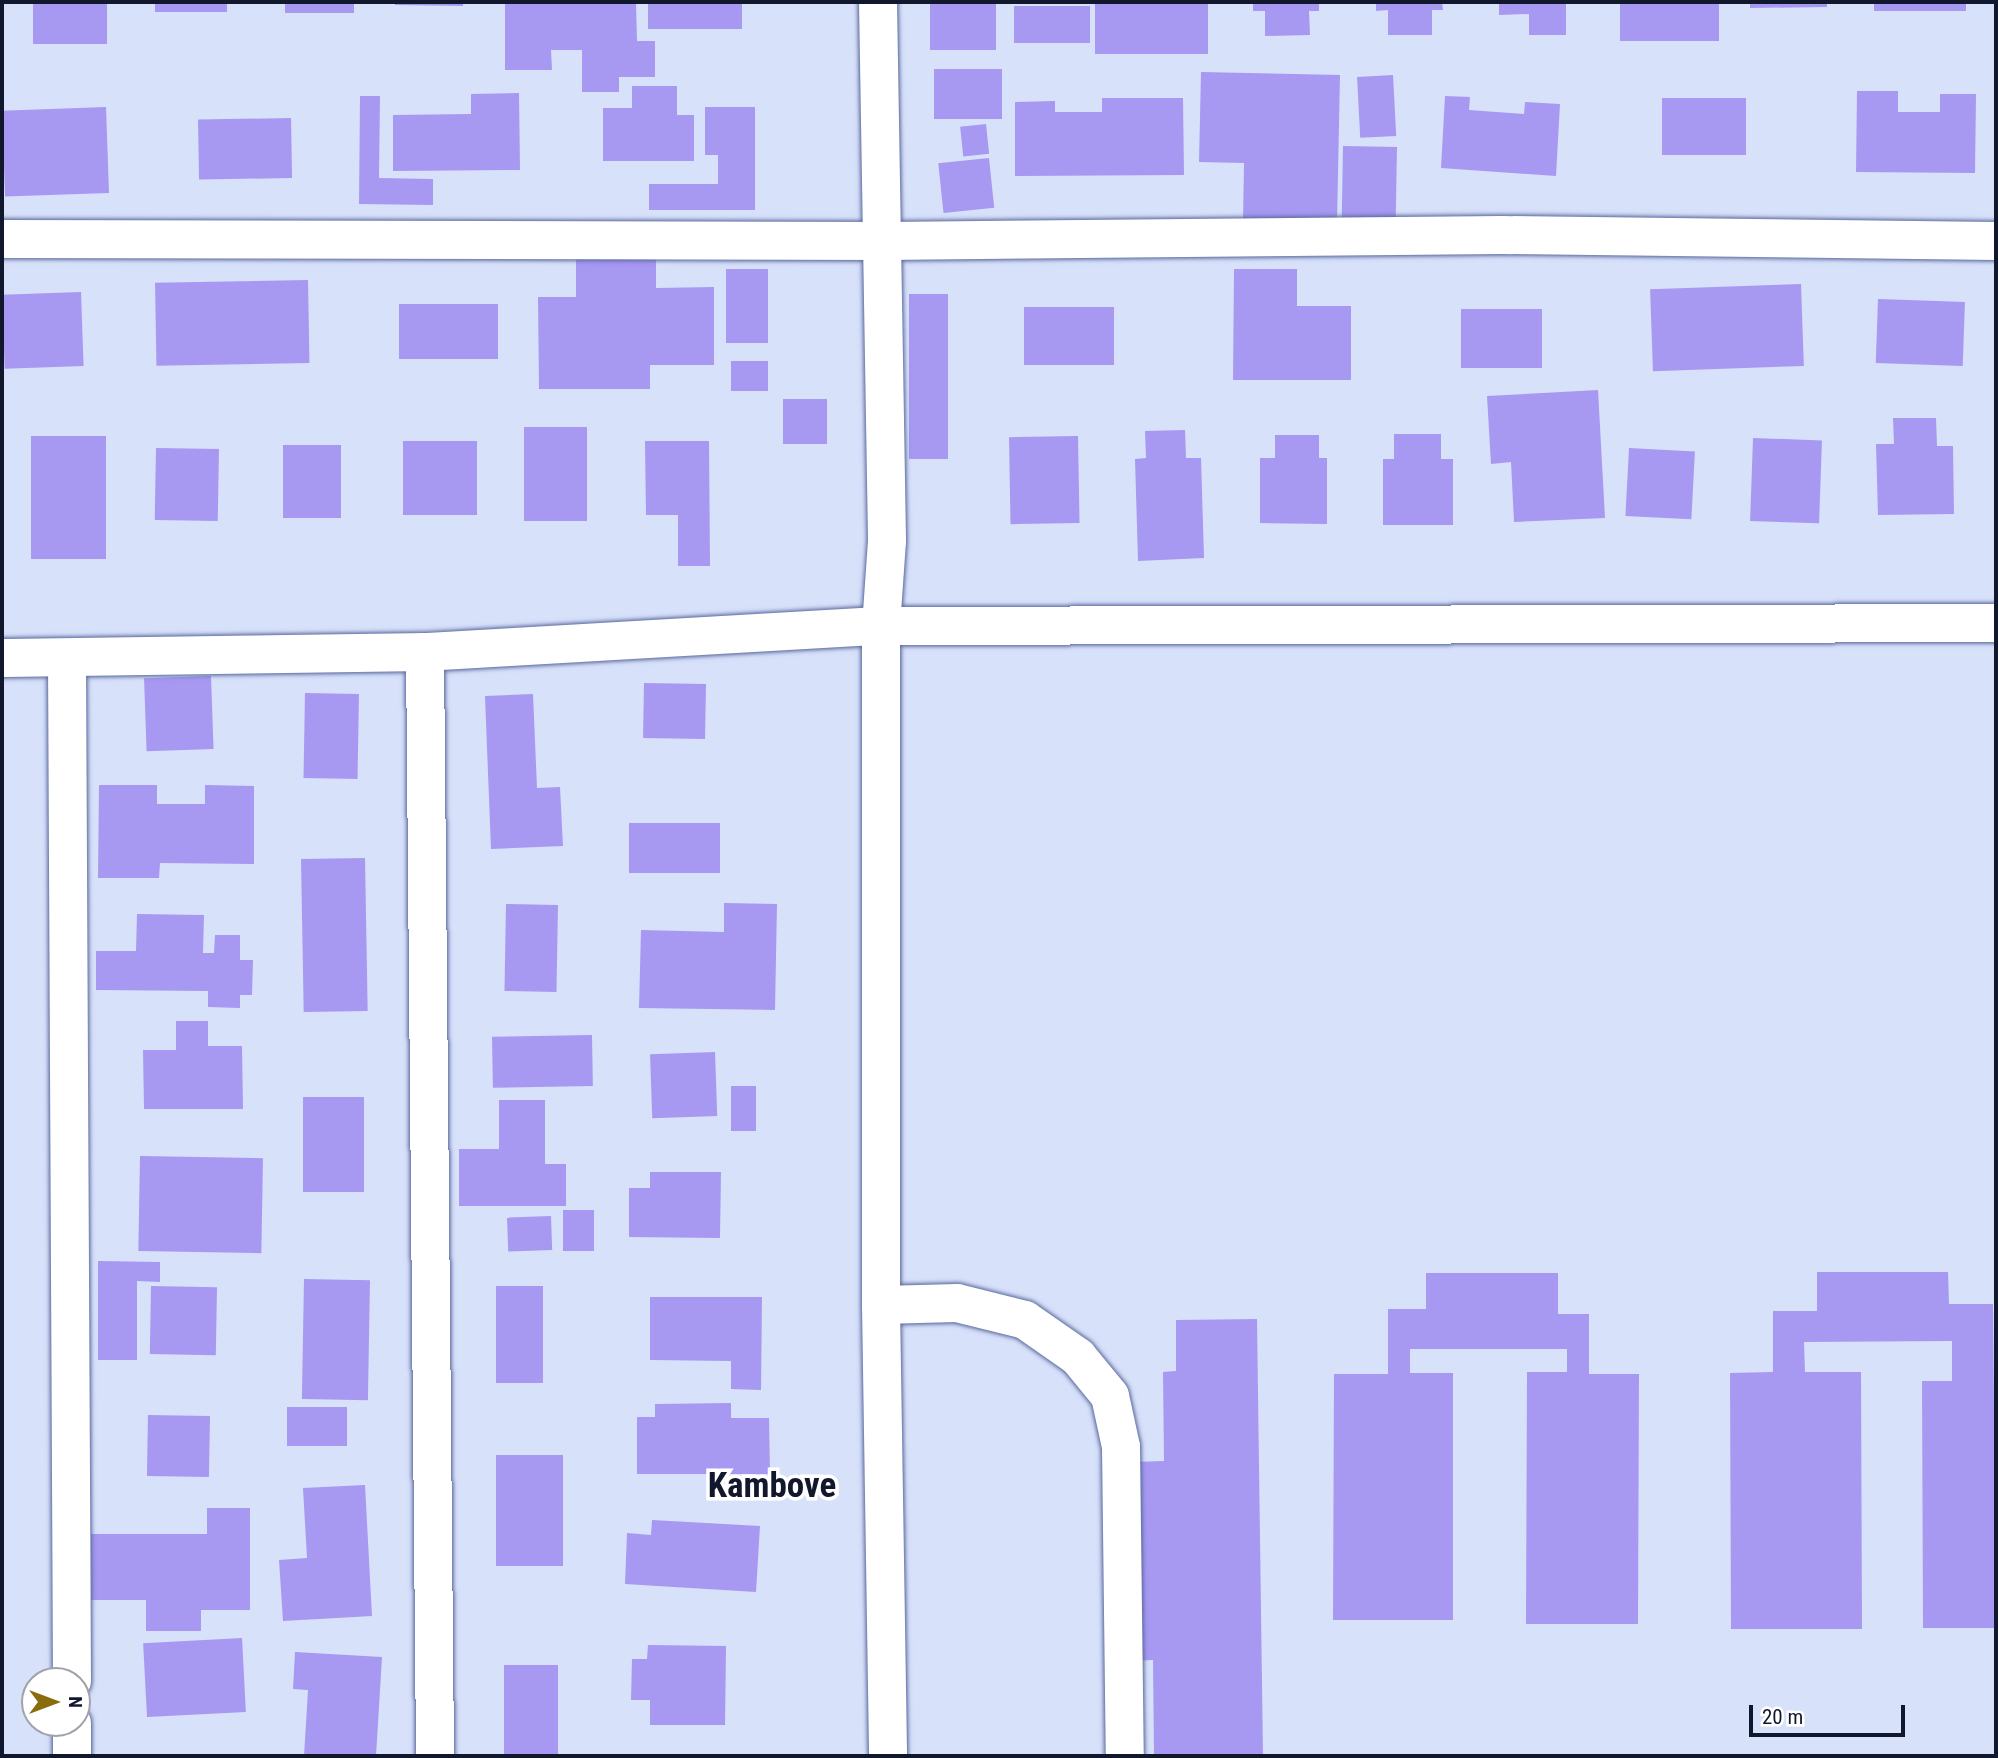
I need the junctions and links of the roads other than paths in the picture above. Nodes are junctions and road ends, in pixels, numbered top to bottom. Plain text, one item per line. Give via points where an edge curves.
1 (878, 2) edge
2 (2, 239) edge
3 (886, 241) junction
4 (1996, 241) edge
5 (1996, 623) edge
6 (881, 626) junction
7 (425, 652) junction
8 (2, 658) edge
9 (67, 659) junction
10 (881, 1305) junction
11 (72, 1667) edge
12 (72, 1737) edge
13 (72, 1756) edge
14 (435, 1756) edge
15 (888, 1756) edge
16 (1125, 1756) edge

1 - 3 street
2 - 3 street
3 - 4 street via 1488,235
3 - 6 street via 887,541
5 - 6 street
6 - 7 street
6 - 10 street
7 - 9 street
7 - 14 street
8 - 9 street
9 - 11 street
10 - 15 street
10 - 16 street via 957,1303 1025,1320 1078,1357 1110,1396 1121,1447
12 - 13 street

